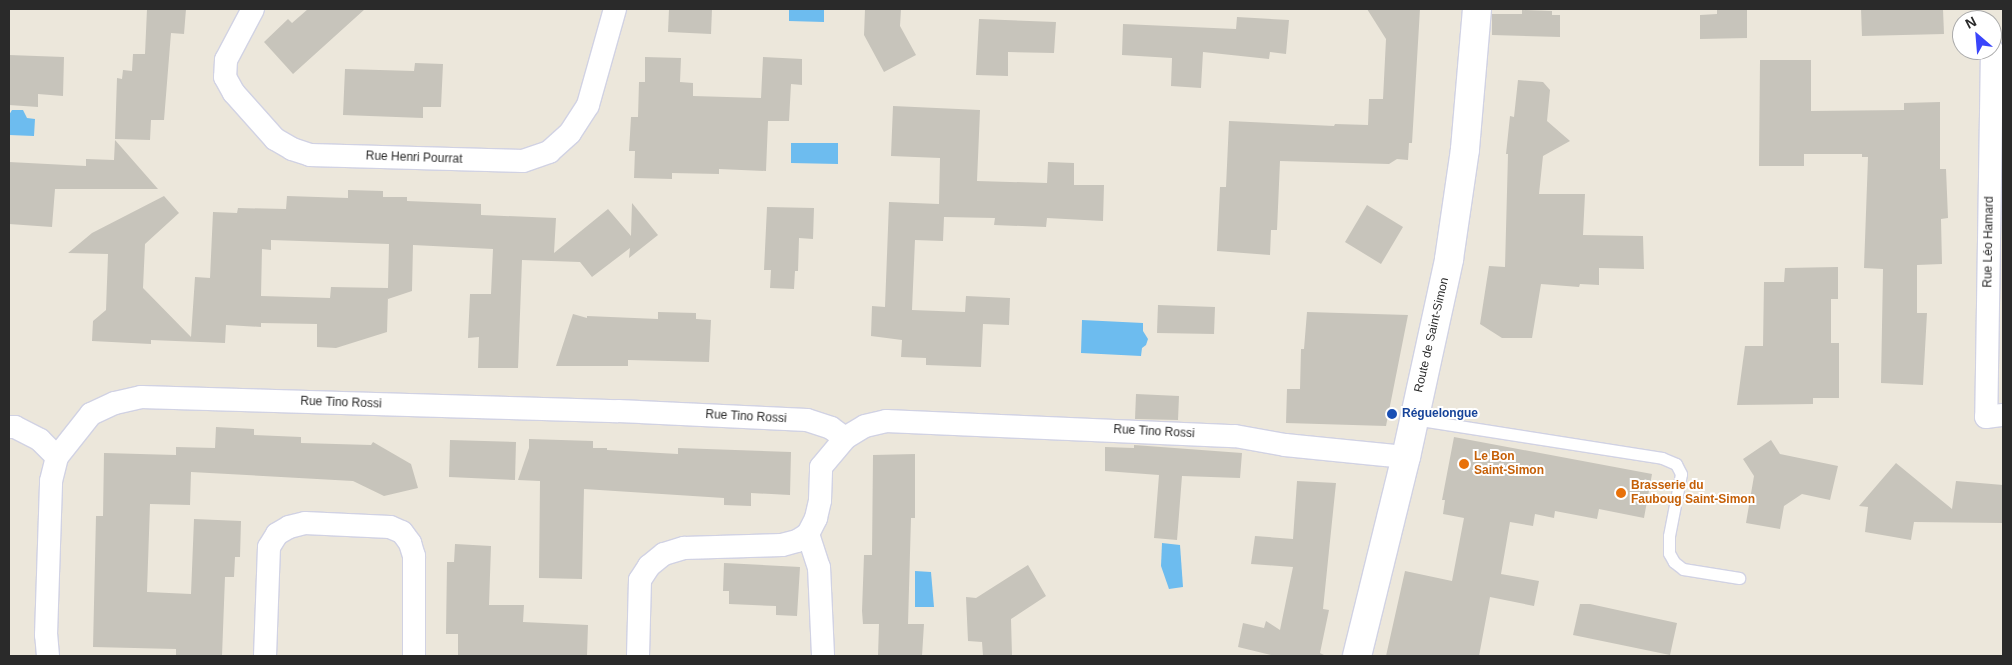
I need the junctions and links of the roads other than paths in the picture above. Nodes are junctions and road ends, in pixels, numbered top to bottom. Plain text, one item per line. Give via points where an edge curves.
1 (253, 9) edge
2 (615, 9) edge
3 (1478, 9) edge
4 (1992, 60) edge
5 (2003, 415) edge
6 (1414, 420) junction
7 (9, 427) edge
8 (845, 438) junction
9 (1406, 457) junction
10 (57, 458) junction
11 (808, 534) junction
12 (1739, 578) dead end
13 (48, 656) edge
14 (265, 656) edge
15 (414, 656) edge
16 (638, 656) edge
17 (823, 656) edge
18 (1357, 656) edge

1 - 2 street, Rue Henri Pourrat via 226,60 225,76 234,93 275,139 292,149 310,154 523,161 549,152 570,133 588,105
3 - 6 main road, Route de Saint-Simon via 1466,149 1450,259
4 - 5 street, Rue Léo Hamard via 1986,416
6 - 9 main road, Route de Saint-Simon
6 - 12 lane via 1662,458 1676,464 1681,474 1669,536 1669,554 1683,569
7 - 10 street via 40,440
8 - 9 street, Rue Tino Rossi via 865,426 886,421 934,422 1235,436 1285,445
8 - 10 street, Rue Tino Rossi via 831,428 807,420 141,397 116,402 91,414
8 - 11 street, Rue Tino Rossi via 821,467 820,500
9 - 18 main road, Route de Saint-Simon
10 - 13 street, Rue Tino Rossi via 52,481
11 - 16 street via 797,542 782,545 684,548 664,554 649,566 640,580
11 - 17 street via 820,567
14 - 15 street via 269,547 277,534 306,523 390,527 402,532 414,556

